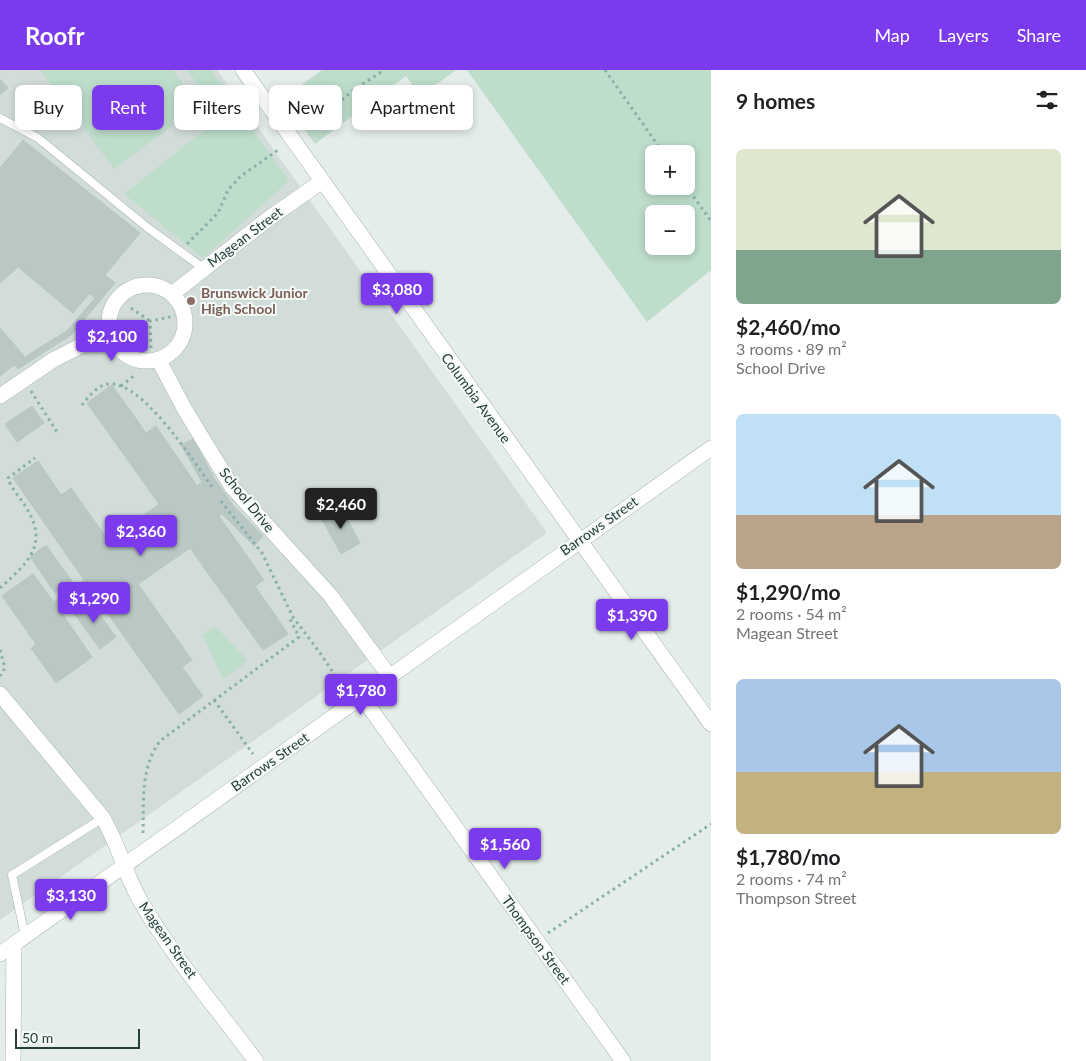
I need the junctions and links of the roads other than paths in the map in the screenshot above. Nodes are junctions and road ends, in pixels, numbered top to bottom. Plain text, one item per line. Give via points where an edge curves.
1 (243, 70) edge
2 (0, 118) edge
3 (321, 182) junction
4 (203, 268) junction
5 (172, 294) junction
6 (110, 331) junction
7 (155, 357) junction
8 (0, 396) edge
9 (711, 448) edge
10 (578, 541) junction
11 (390, 677) junction
12 (0, 694) edge
13 (362, 697) junction
14 (711, 724) edge
15 (103, 818) junction
16 (125, 864) junction
17 (20, 940) junction
18 (0, 954) edge
19 (13, 1061) edge
20 (256, 1061) edge
21 (623, 1061) edge

1 - 3 street, Columbia Avenue
2 - 4 lane via 38,138 148,228
3 - 4 street, Magean Street
3 - 10 street, Columbia Avenue
4 - 5 street, Magean Street
5 - 6 street via 157,286 146,285 127,291 114,304
5 - 7 street via 182,308 184,332 173,350
6 - 7 street via 114,341 127,355 144,361
6 - 8 street via 53,360
7 - 11 street, School Drive via 232,486 330,595
9 - 10 street, Barrows Street
10 - 11 street, Barrows Street
10 - 14 street, Columbia Avenue
11 - 13 street, Barrows Street
12 - 15 street, Magean Street
13 - 16 street, Barrows Street
13 - 21 street, Thompson Street
15 - 16 street, Magean Street
15 - 17 lane via 12,875
16 - 17 street, Barrows Street
16 - 20 street, Magean Street via 130,882 152,920
17 - 18 street, Barrows Street
17 - 19 street

